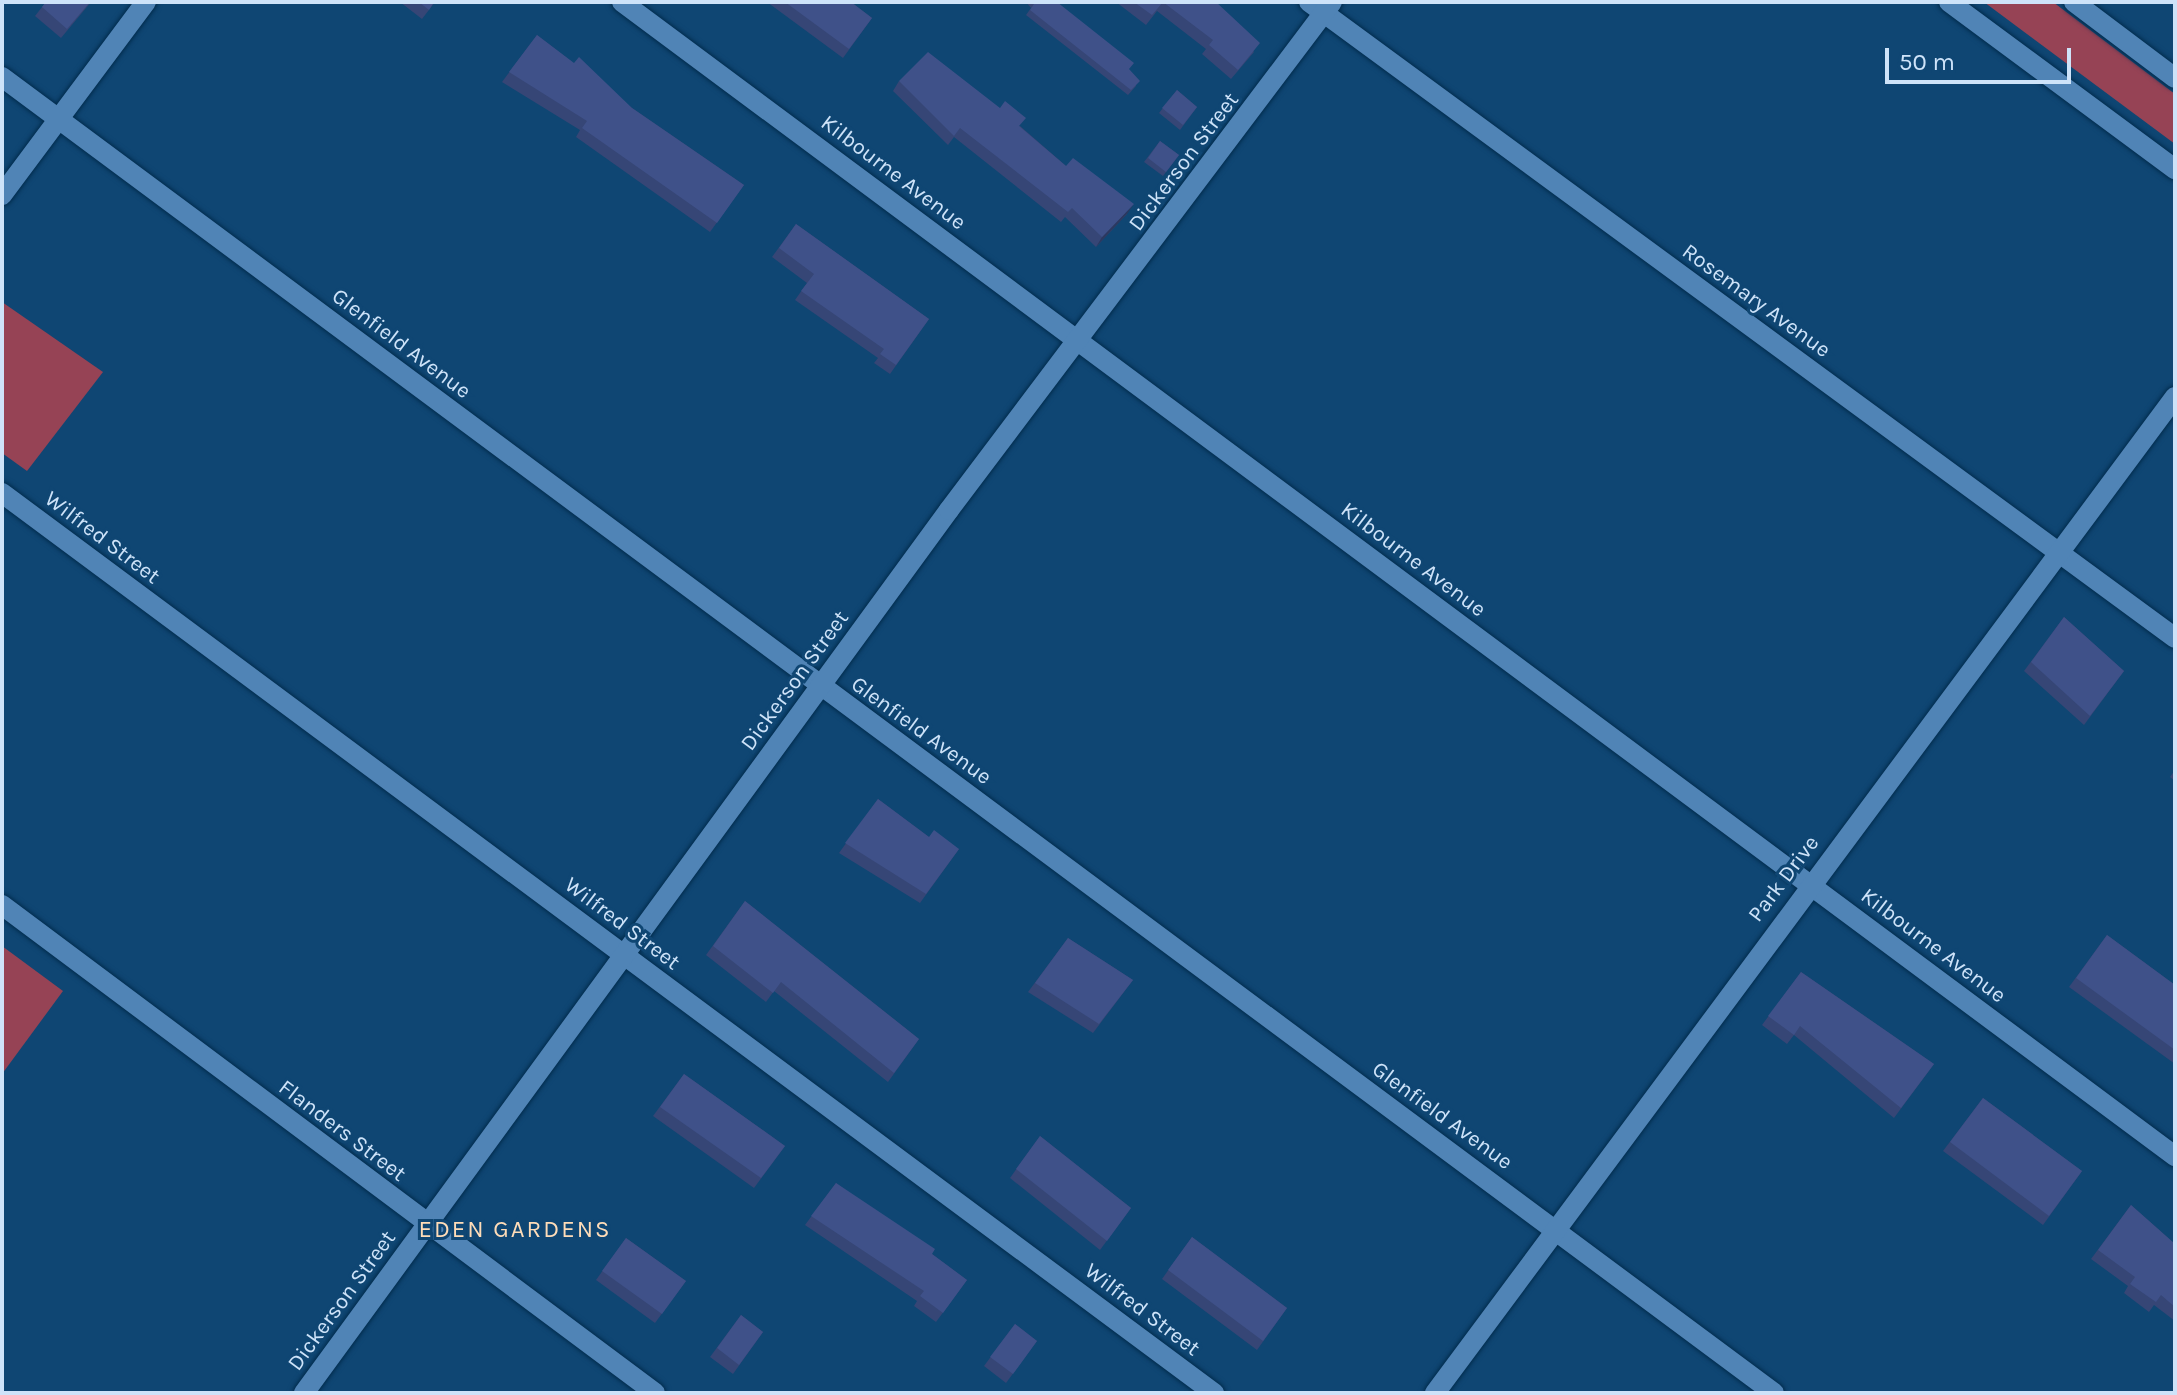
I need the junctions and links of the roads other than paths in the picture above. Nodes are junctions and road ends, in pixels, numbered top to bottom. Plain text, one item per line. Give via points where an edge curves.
1 (146, 2) edge
2 (622, 2) edge
3 (1949, 2) edge
4 (2074, 2) edge
5 (1322, 6) edge
6 (2, 77) edge
7 (2175, 78) edge
8 (59, 118) junction
9 (2175, 169) edge
10 (2, 195) edge
11 (1081, 340) junction
12 (2175, 397) edge
13 (2, 493) edge
14 (2060, 551) junction
15 (2175, 638) edge
16 (820, 687) junction
17 (1810, 884) junction
18 (2, 905) edge
19 (624, 955) junction
20 (2175, 1156) edge
21 (427, 1224) junction
22 (1553, 1227) junction
23 (304, 1393) edge
24 (655, 1393) edge
25 (1214, 1393) edge
26 (1435, 1393) edge
27 (1774, 1393) edge

1 - 8 street
2 - 11 street, Kilbourne Avenue
3 - 9 street
4 - 7 street
5 - 11 street, Dickerson Street
5 - 14 street, Rosemary Avenue
6 - 8 street, Glenfield Avenue
8 - 10 street
8 - 16 street, Glenfield Avenue
11 - 16 street, Dickerson Street
11 - 17 street, Kilbourne Avenue
12 - 14 street, Park Drive
13 - 19 street, Wilfred Street
14 - 15 street, Rosemary Avenue
14 - 17 street, Park Drive
16 - 19 street, Dickerson Street
16 - 22 street, Glenfield Avenue
17 - 20 street, Kilbourne Avenue
17 - 22 street, Park Drive
18 - 21 street, Flanders Street
19 - 21 street, Dickerson Street
19 - 25 street, Wilfred Street
21 - 23 street, Dickerson Street
21 - 24 street, Flanders Street
22 - 26 street, Park Drive
22 - 27 street, Glenfield Avenue

